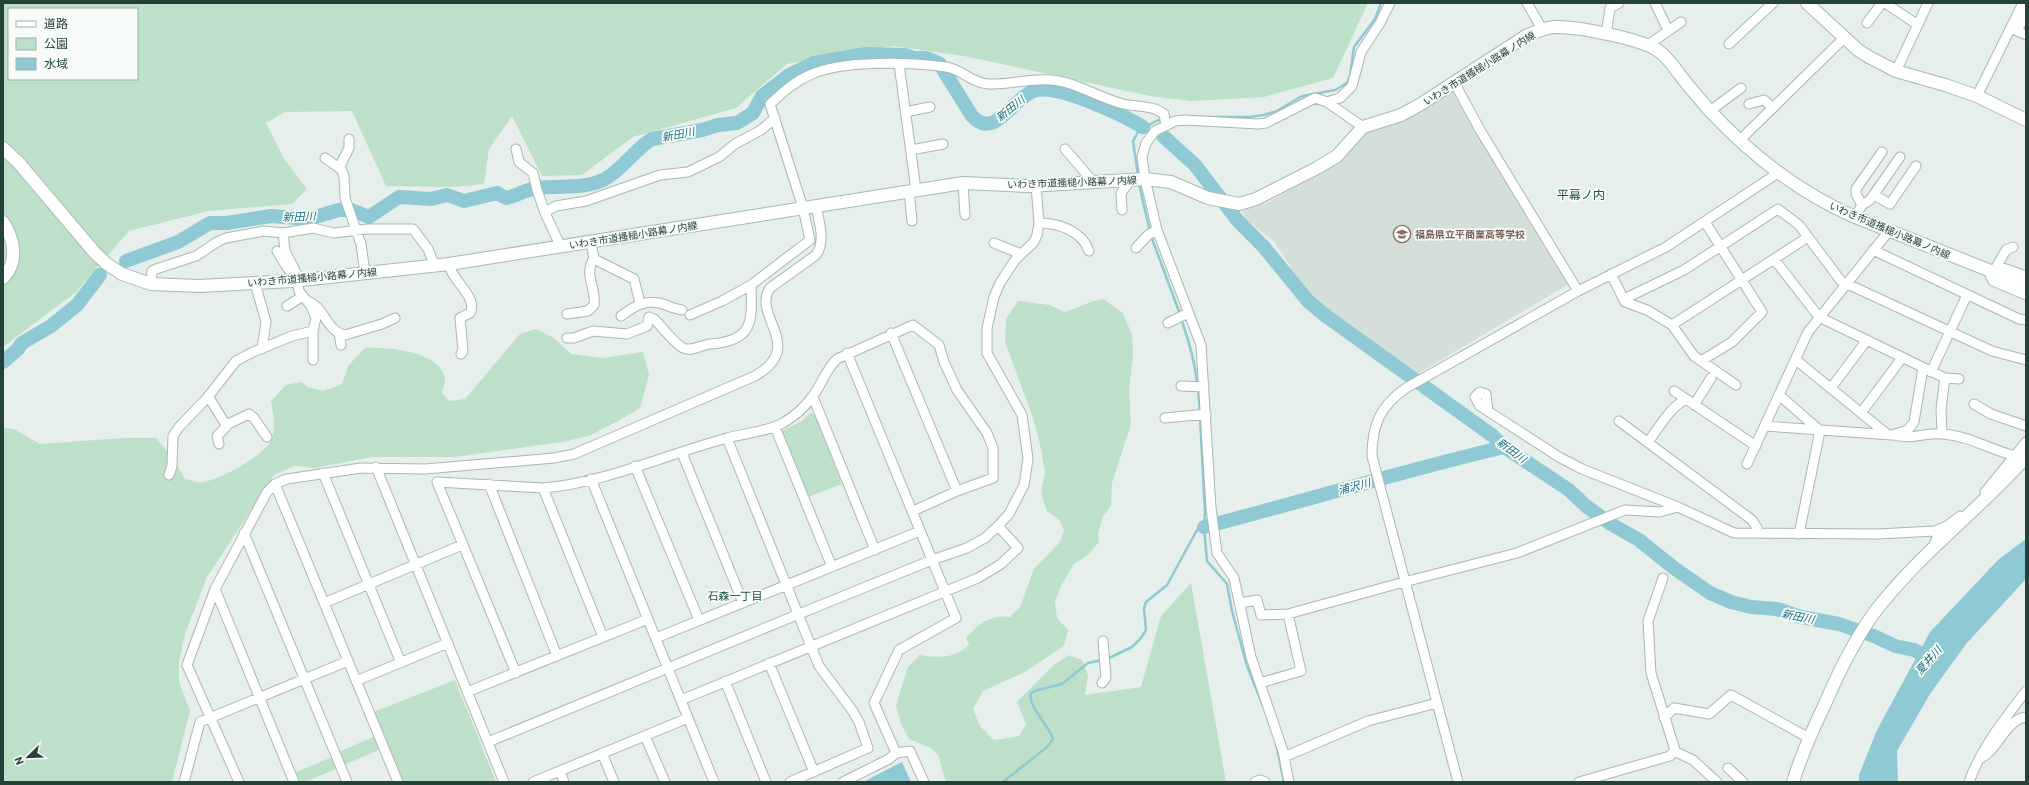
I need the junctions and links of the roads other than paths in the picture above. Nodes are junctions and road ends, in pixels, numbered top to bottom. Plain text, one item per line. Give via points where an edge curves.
1 (1390, 3) edge
2 (1527, 3) edge
3 (1619, 3) edge
4 (1655, 3) edge
5 (1773, 3) edge
6 (1807, 3) edge
7 (1882, 3) edge
8 (1885, 3) edge
9 (1928, 3) edge
10 (2023, 3) edge
11 (2026, 13) edge
12 (1681, 22) dead end
13 (1867, 23) dead end
14 (1918, 25) junction
15 (1542, 29) junction
16 (1668, 30) junction
17 (1606, 34) junction
18 (2026, 35) edge
19 (1846, 37) junction
20 (1648, 44) junction
21 (1729, 44) dead end
22 (899, 64) junction
23 (1896, 71) junction
24 (1454, 82) junction
25 (1741, 88) dead end
26 (1977, 96) junction
27 (1327, 102) junction
28 (1749, 104) dead end
29 (930, 107) dead end
30 (1773, 108) junction
31 (1710, 111) junction
32 (905, 112) junction
33 (775, 118) junction
34 (2026, 120) edge
35 (1164, 122) junction
36 (1363, 127) junction
37 (350, 139) dead end
38 (1741, 140) junction
39 (943, 144) dead end
40 (3, 148) edge
41 (516, 149) dead end
42 (1065, 149) dead end
43 (911, 150) junction
44 (1882, 152) dead end
45 (325, 158) dead end
46 (1916, 166) dead end
47 (339, 168) junction
48 (1778, 173) junction
49 (1910, 174) junction
50 (1138, 180) junction
51 (1091, 182) junction
52 (963, 183) junction
53 (1036, 185) junction
54 (913, 190) junction
55 (1874, 195) junction
56 (1862, 205) junction
57 (816, 206) junction
58 (803, 208) junction
59 (1122, 210) dead end
60 (545, 212) junction
61 (966, 215) dead end
62 (1855, 217) junction
63 (912, 221) dead end
64 (3, 222) edge
65 (1705, 222) junction
66 (1039, 223) junction
67 (356, 230) junction
68 (1157, 230) junction
69 (1889, 231) junction
70 (283, 233) junction
71 (1808, 238) junction
72 (591, 242) junction
73 (994, 243) dead end
74 (561, 246) junction
75 (1720, 246) junction
76 (2013, 247) dead end
77 (1136, 248) dead end
78 (1873, 250) junction
79 (277, 251) dead end
80 (1089, 251) dead end
81 (1021, 254) junction
82 (594, 259) junction
83 (1774, 259) junction
84 (450, 264) junction
85 (435, 266) junction
86 (1992, 270) junction
87 (365, 273) junction
88 (1611, 274) junction
89 (2026, 276) edge
90 (3, 278) edge
91 (1742, 280) junction
92 (297, 281) junction
93 (255, 283) junction
94 (151, 284) junction
95 (1846, 284) junction
96 (751, 285) junction
97 (2026, 285) edge
98 (1578, 291) junction
99 (1967, 295) junction
100 (2026, 295) edge
101 (306, 299) junction
102 (1624, 300) junction
103 (640, 303) junction
104 (287, 306) dead end
105 (682, 310) dead end
106 (1188, 313) junction
107 (567, 314) dead end
108 (690, 315) dead end
109 (621, 316) dead end
110 (1819, 317) junction
111 (395, 318) dead end
112 (2026, 320) edge
113 (1168, 323) dead end
114 (1672, 325) junction
115 (313, 331) junction
116 (603, 331) junction
117 (1950, 332) junction
118 (339, 333) junction
119 (891, 334) junction
120 (567, 338) dead end
121 (1867, 340) junction
122 (600, 341) dead end
123 (341, 346) dead end
124 (262, 349) junction
125 (847, 353) junction
126 (461, 354) dead end
127 (1902, 358) junction
128 (313, 360) dead end
129 (1796, 360) junction
130 (2026, 360) edge
131 (1700, 361) junction
132 (1927, 370) junction
133 (1711, 378) dead end
134 (1945, 378) junction
135 (1960, 379) dead end
136 (1736, 385) dead end
137 (1181, 386) dead end
138 (1204, 387) junction
139 (1831, 388) junction
140 (1674, 391) dead end
141 (1780, 395) junction
142 (208, 396) junction
143 (813, 396) junction
144 (1686, 399) junction
145 (1974, 404) dead end
146 (1694, 405) junction
147 (1488, 411) dead end
148 (1861, 413) junction
149 (1206, 414) junction
150 (1165, 418) dead end
151 (1619, 421) dead end
152 (226, 425) junction
153 (1765, 426) junction
154 (2026, 426) edge
155 (775, 427) junction
156 (1818, 429) junction
157 (1890, 434) junction
158 (1942, 434) junction
159 (267, 436) dead end
160 (727, 438) junction
161 (1648, 442) junction
162 (2026, 442) edge
163 (219, 444) dead end
164 (1756, 446) junction
165 (682, 453) junction
166 (2021, 456) edge
167 (1747, 464) dead end
168 (635, 466) junction
169 (376, 467) junction
170 (323, 473) junction
171 (169, 475) dead end
172 (591, 478) junction
173 (275, 484) junction
174 (488, 484) junction
175 (542, 488) junction
176 (957, 491) junction
177 (1678, 507) junction
178 (913, 511) junction
179 (998, 526) junction
180 (920, 531) junction
181 (1935, 531) junction
182 (244, 533) junction
183 (1757, 533) junction
184 (1799, 534) junction
185 (462, 545) junction
186 (1933, 549) junction
187 (875, 550) junction
188 (932, 560) junction
189 (416, 565) junction
190 (832, 567) junction
191 (1663, 578) dead end
192 (1404, 582) junction
193 (368, 584) junction
194 (787, 585) junction
195 (215, 589) junction
196 (945, 591) junction
197 (324, 603) junction
198 (743, 603) junction
199 (1240, 603) junction
200 (799, 614) junction
201 (1288, 614) junction
202 (648, 619) junction
203 (699, 620) junction
204 (603, 637) junction
205 (656, 638) junction
206 (1103, 641) dead end
207 (448, 643) junction
208 (812, 646) junction
209 (557, 656) junction
210 (348, 661) junction
211 (401, 663) junction
212 (769, 663) junction
213 (668, 669) junction
214 (516, 673) junction
215 (304, 679) junction
216 (356, 681) junction
217 (725, 681) junction
218 (1102, 683) dead end
219 (1260, 683) junction
220 (2026, 691) edge
221 (468, 692) junction
222 (259, 698) junction
223 (681, 700) junction
224 (1437, 702) junction
225 (212, 717) junction
226 (688, 718) junction
227 (1664, 718) junction
228 (2026, 718) edge
229 (645, 736) junction
230 (1809, 738) junction
231 (488, 742) junction
232 (1674, 751) junction
233 (602, 753) junction
234 (896, 753) junction
235 (1284, 757) junction
236 (1979, 759) junction
237 (1728, 768) dead end
238 (560, 771) junction
239 (814, 772) junction
240 (186, 780) edge
241 (239, 782) edge
242 (294, 782) edge
243 (347, 782) edge
244 (398, 782) edge
245 (504, 782) edge
246 (532, 782) edge
247 (564, 782) edge
248 (614, 782) edge
249 (665, 782) edge
250 (714, 782) edge
251 (766, 782) edge
252 (790, 782) edge
253 (843, 782) edge
254 (924, 782) edge
255 (1255, 782) edge
256 (1265, 782) edge
257 (1290, 782) edge
258 (1458, 782) edge
259 (1579, 782) edge
260 (1717, 782) edge
261 (1743, 782) edge
262 (1793, 782) edge
263 (1969, 782) edge

1 - 27 street via 1361,52 1352,86 1340,98
2 - 15 street
3 - 17 street via 1610,8
4 - 16 street
5 - 21 street
6 - 19 street
7 - 13 street
8 - 14 street
9 - 14 street
10 - 26 street
11 - 18 street via 2017,31
12 - 16 street
14 - 23 street
15 - 17 street, いわき市道搔槌小路幕ノ内線 via 1567,28
15 - 24 street, いわき市道搔槌小路幕ノ内線 via 1526,36
16 - 20 street
17 - 20 street, いわき市道搔槌小路幕ノ内線
19 - 23 street via 1858,50
19 - 30 street
20 - 31 street, いわき市道搔槌小路幕ノ内線 via 1660,52
22 - 32 street
22 - 33 street via 838,67 810,75 785,90 770,104
22 - 35 street via 941,67 985,84 1057,81 1123,104 1157,110
23 - 26 street via 1945,84
24 - 36 street, いわき市道搔槌小路幕ノ内線 via 1401,115
24 - 98 street via 1480,130
25 - 31 street
26 - 34 street
27 - 35 street via 1315,98 1274,120 1258,124 1185,120
27 - 36 street
28 - 30 street via 1764,100
29 - 32 street
30 - 38 street
31 - 38 street, いわき市道搔槌小路幕ノ内線
32 - 43 street
33 - 58 street
33 - 60 street via 719,157 688,172 660,175 586,201 556,206
35 - 50 street via 1146,143
36 - 50 street, いわき市道搔槌小路幕ノ内線 via 1337,156 1263,196 1239,204 1208,198 1171,182
37 - 47 street via 349,148
38 - 48 street, いわき市道搔槌小路幕ノ内線
39 - 43 street
40 - 94 street, いわき市道搔槌小路幕ノ内線 via 107,264 122,274
41 - 60 street via 518,159 532,171
42 - 51 street
43 - 54 street
44 - 56 street via 1856,189
45 - 47 street
46 - 49 street
47 - 67 street via 344,176 348,209
48 - 62 street, いわき市道搔槌小路幕ノ内線 via 1821,200
48 - 65 street
49 - 55 street via 1890,204
49 - 55 street via 1897,160
50 - 51 street, いわき市道搔槌小路幕ノ内線
50 - 59 street via 1121,193
50 - 68 street
51 - 53 street, いわき市道搔槌小路幕ノ内線
52 - 53 street, いわき市道搔槌小路幕ノ内線
52 - 54 street, いわき市道搔槌小路幕ノ内線
52 - 61 street
53 - 66 street
54 - 57 street, いわき市道搔槌小路幕ノ内線
54 - 63 street
55 - 56 street
56 - 62 street
57 - 58 street, いわき市道搔槌小路幕ノ内線
57 - 169 street via 821,248 816,255 770,288 766,294 765,300 778,344 776,356 764,370 742,382 574,454 554,458 425,468
58 - 72 street, いわき市道搔槌小路幕ノ内線
58 - 96 street via 810,240
60 - 74 street
62 - 69 street, いわき市道搔槌小路幕ノ内線
64 - 90 street via 13,242 12,262
65 - 75 street
65 - 88 street via 1666,247
66 - 80 street via 1067,228 1082,238
66 - 81 street via 1034,242
67 - 70 street via 334,233 313,228
67 - 85 street via 414,229 428,249
67 - 87 street via 361,244
68 - 77 street via 1148,235
68 - 106 street
69 - 78 street
69 - 86 street, いわき市道搔槌小路幕ノ内線
70 - 92 street via 285,251
70 - 94 street via 264,231 226,238 196,256 152,271
71 - 75 street via 1799,225 1778,209
71 - 83 street
71 - 95 street
72 - 74 street, いわき市道搔槌小路幕ノ内線
72 - 82 street
73 - 81 street
74 - 84 street, いわき市道搔槌小路幕ノ内線
75 - 91 street
75 - 102 street via 1684,270
76 - 86 street via 2006,250
78 - 95 street
78 - 99 street
79 - 92 street
81 - 179 street via 1000,283 987,328 987,353 1022,415 1028,459 1024,485 1009,514
82 - 103 street via 634,279
82 - 107 street via 590,265 594,305 588,311
83 - 91 street
83 - 110 street
84 - 85 street, いわき市道搔槌小路幕ノ内線
84 - 126 street via 452,273 467,292 472,306 470,313 460,318 463,351
85 - 87 street, いわき市道搔槌小路幕ノ内線
86 - 89 street
86 - 97 street, いわき市道搔槌小路幕ノ内線
86 - 100 street via 1993,281
87 - 92 street, いわき市道搔槌小路幕ノ内線
88 - 98 street
88 - 102 street
91 - 114 street
91 - 131 street via 1762,312 1732,342
92 - 93 street, いわき市道搔槌小路幕ノ内線
92 - 101 street
93 - 94 street, いわき市道搔槌小路幕ノ内線 via 199,286
93 - 124 street via 266,322
95 - 110 street
95 - 117 street
96 - 108 street
96 - 116 street via 750,325 739,337 722,344 709,344 691,349 681,347 654,319 649,318 647,326 636,332 619,334
98 - 192 street via 1406,388 1390,401 1381,413 1375,426 1372,456
99 - 112 street
99 - 117 street
101 - 104 street
101 - 115 street via 316,318
101 - 118 street via 320,310
102 - 114 street via 1652,312
103 - 105 street via 666,305 672,309
103 - 109 street
106 - 113 street
106 - 138 street via 1201,345
110 - 121 street
110 - 129 street via 1808,332
111 - 118 street via 348,335
114 - 131 street
115 - 124 street via 295,335
115 - 128 street
116 - 120 street
116 - 122 street
117 - 130 street via 1992,351
117 - 132 street
118 - 123 street
119 - 125 street
119 - 176 street
119 - 176 street via 914,325 939,345 957,390 987,433 993,448 993,478
121 - 127 street
121 - 139 street
124 - 142 street via 236,361
125 - 143 street via 830,365
125 - 178 street
127 - 132 street
127 - 148 street
129 - 139 street
129 - 141 street
131 - 136 street
132 - 134 street
132 - 157 street via 1914,422 1908,430
133 - 146 street
134 - 135 street
134 - 158 street via 1941,409
137 - 138 street
138 - 149 street
139 - 148 street
140 - 144 street
141 - 153 street
141 - 156 street
142 - 152 street
142 - 171 street via 178,427 173,436 172,466
143 - 155 street via 795,414
143 - 187 street
144 - 146 street
144 - 161 street via 1669,414
145 - 154 street via 1991,414
146 - 164 street
147 - 177 street via 1559,458
148 - 157 street
149 - 150 street
149 - 199 street via 1217,553 1234,578
151 - 161 street
152 - 159 street via 249,414
152 - 163 street via 217,436
153 - 156 street
153 - 164 street
155 - 160 street
155 - 190 street
156 - 157 street
156 - 184 street via 1819,436
157 - 158 street via 1914,438
158 - 166 street
160 - 165 street
160 - 194 street
161 - 183 street via 1752,520
162 - 166 street
164 - 167 street
165 - 168 street
165 - 198 street
166 - 181 street via 1960,516
166 - 186 street
168 - 172 street
168 - 203 street
169 - 170 street
169 - 189 street
170 - 173 street via 287,479
170 - 193 street
172 - 175 street
172 - 202 street
173 - 182 street
173 - 197 street
174 - 175 street
174 - 185 street via 437,482
174 - 209 street
175 - 204 street
176 - 178 street
177 - 183 street via 1734,533
177 - 192 street via 1660,512 1625,510 1517,553
178 - 180 street
179 - 188 street via 985,538 967,548
179 - 196 street via 1018,548 1001,564 978,578
180 - 187 street
180 - 188 street
181 - 184 street
181 - 186 street via 1937,538
182 - 195 street
182 - 215 street
183 - 184 street
185 - 189 street
185 - 214 street
186 - 230 street via 1875,612 1849,652
187 - 190 street
188 - 196 street
188 - 200 street
189 - 193 street
189 - 207 street
190 - 194 street
191 - 227 street via 1648,621 1651,673
192 - 201 street
192 - 224 street
193 - 197 street
193 - 211 street
194 - 198 street
194 - 200 street
195 - 222 street
195 - 225 street via 188,665
196 - 208 street
196 - 234 street via 956,618 899,650 874,703
197 - 210 street
198 - 203 street
199 - 201 street via 1257,600 1261,616
199 - 219 street via 1251,657
200 - 208 street
200 - 213 street
201 - 219 street via 1301,671
202 - 204 street
202 - 205 street
203 - 205 street
204 - 209 street
205 - 213 street
206 - 218 street via 1106,678
207 - 211 street
207 - 221 street
208 - 212 street
208 - 239 street via 819,666 859,722 868,748
209 - 214 street
210 - 215 street
210 - 216 street
211 - 216 street
212 - 217 street
212 - 239 street
213 - 223 street
213 - 231 street
214 - 221 street
215 - 222 street
215 - 243 street
216 - 244 street
217 - 223 street
217 - 251 street
219 - 235 street
220 - 236 street via 1996,730
221 - 231 street
222 - 225 street
222 - 242 street
223 - 226 street
224 - 235 street via 1368,721
224 - 258 street
225 - 240 street via 200,722
225 - 241 street
226 - 229 street
226 - 250 street
227 - 230 street via 1674,708 1709,714 1731,695
227 - 232 street
228 - 236 street via 2014,722 1992,750
229 - 233 street
229 - 249 street
230 - 262 street
231 - 245 street
232 - 259 street via 1670,756
232 - 260 street via 1693,760
233 - 238 street
233 - 248 street
234 - 253 street
234 - 254 street via 910,751
235 - 257 street
236 - 263 street
237 - 261 street
238 - 246 street
238 - 247 street
239 - 252 street
255 - 256 street

